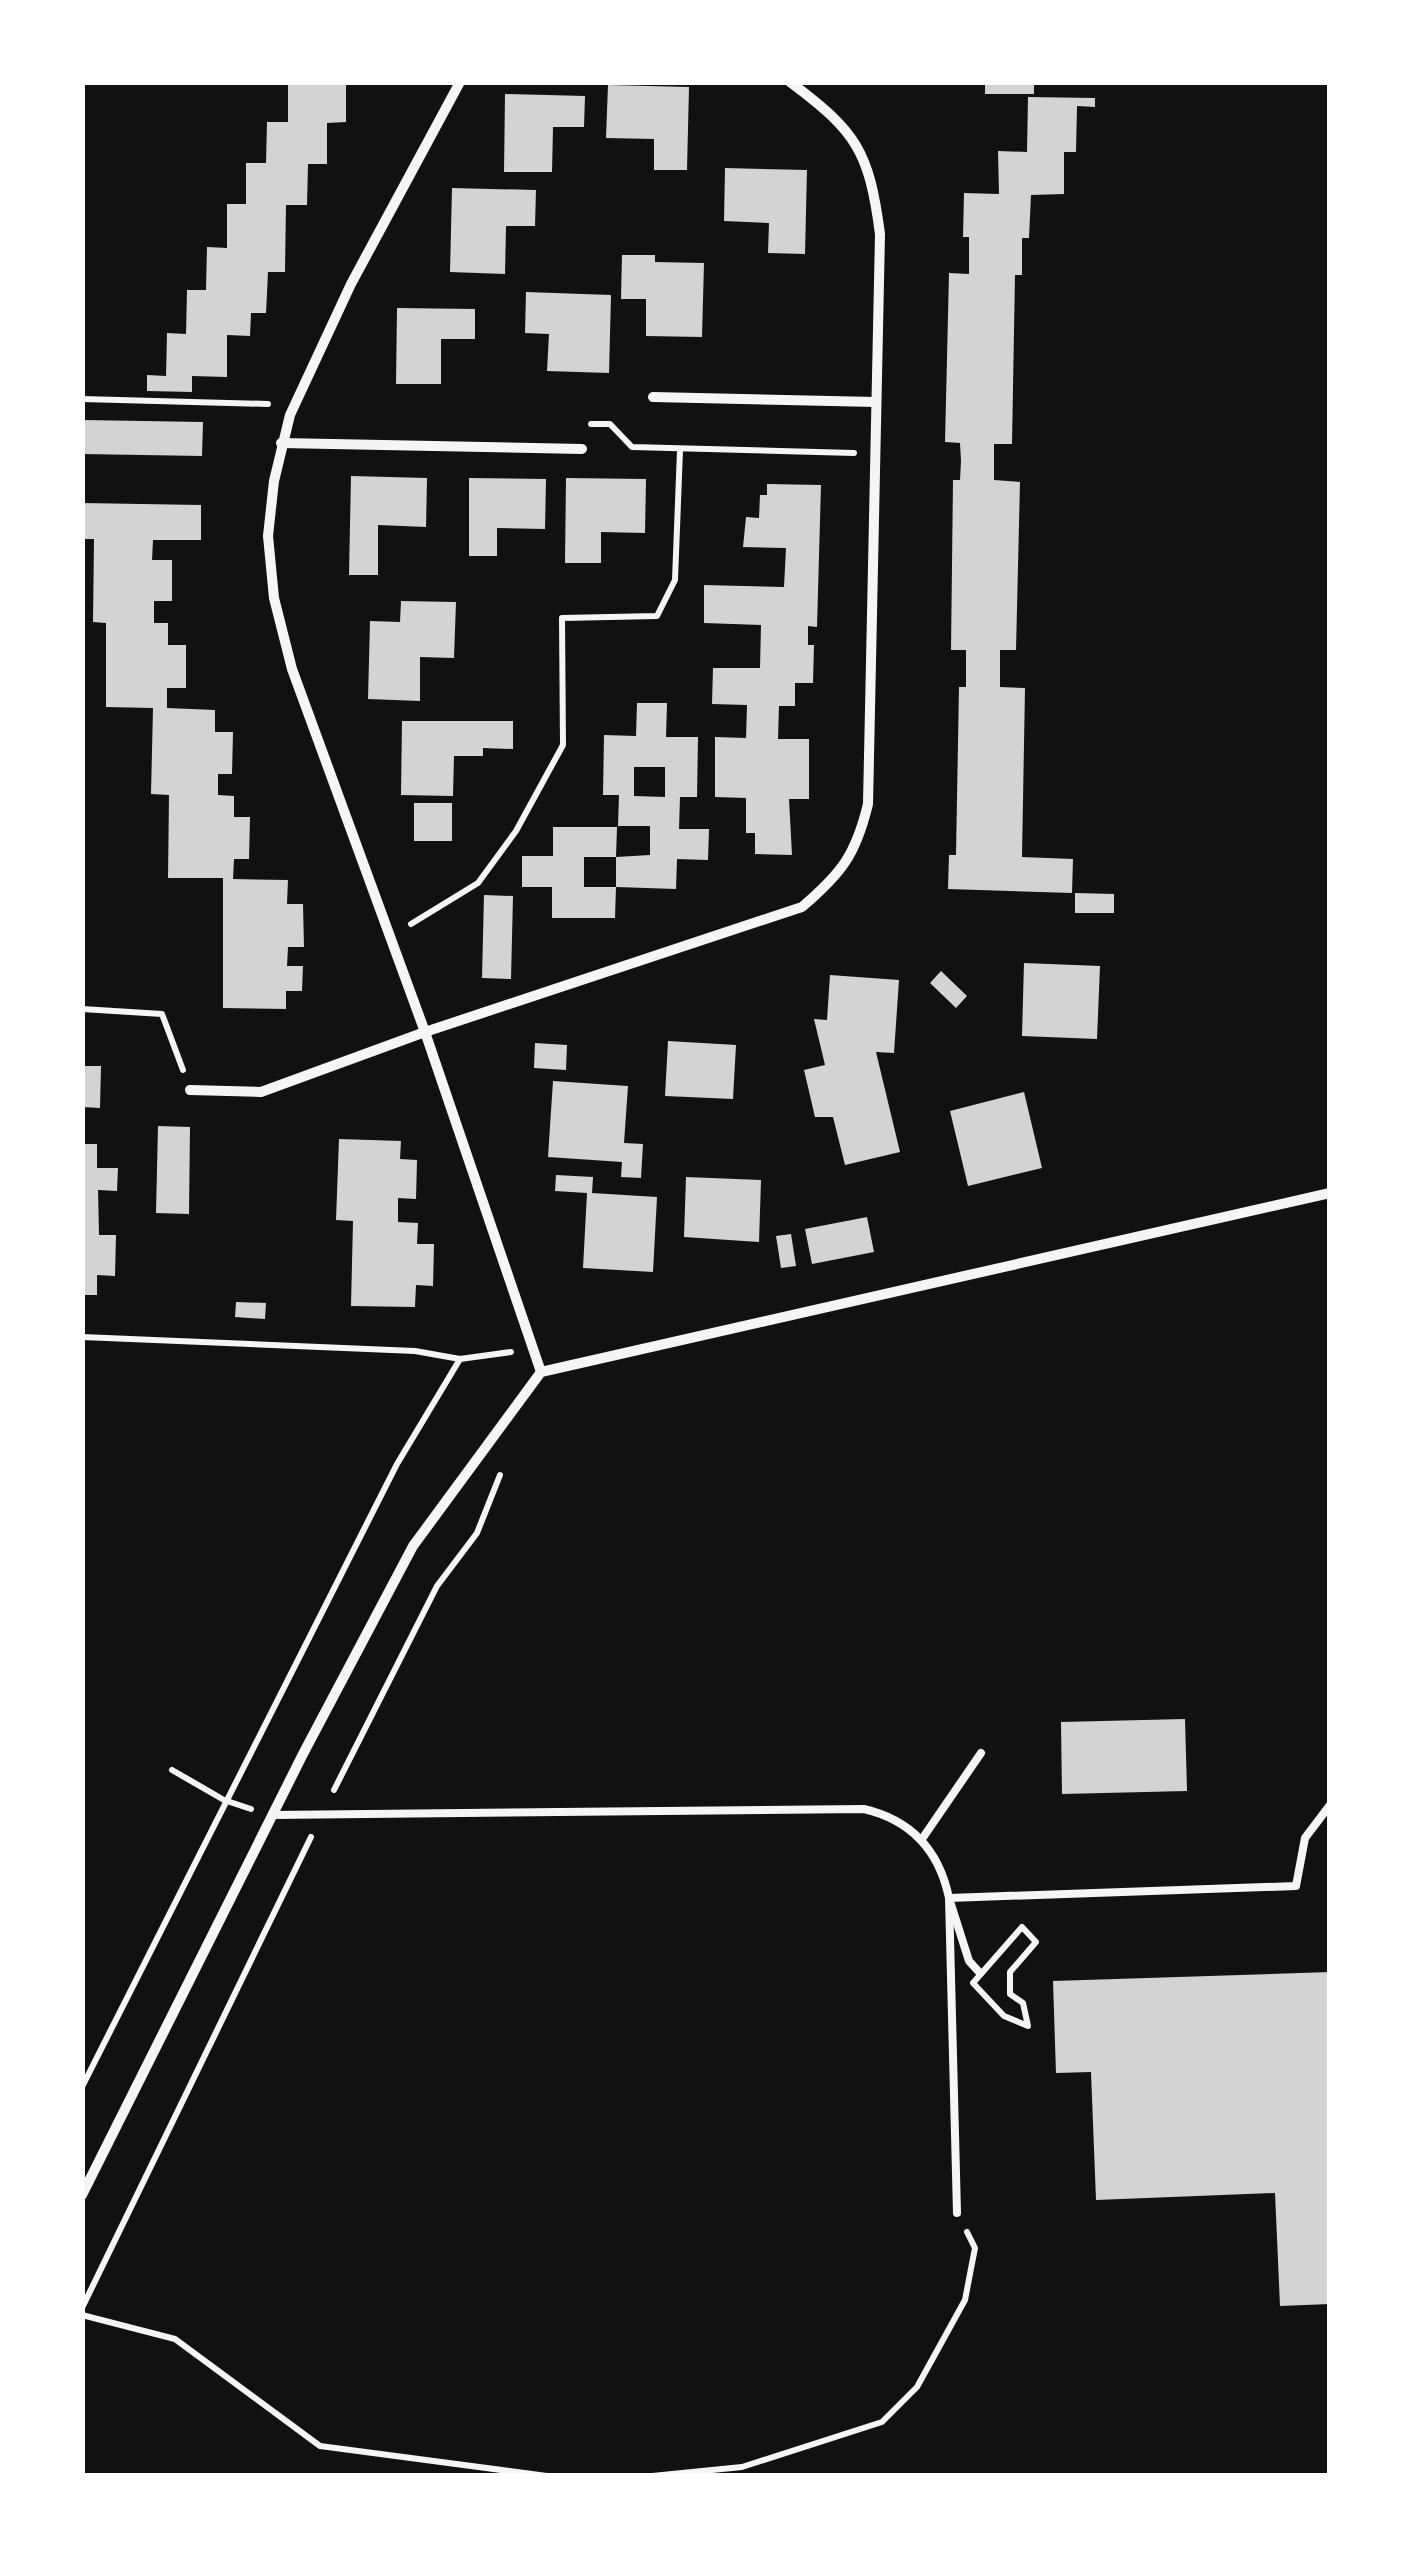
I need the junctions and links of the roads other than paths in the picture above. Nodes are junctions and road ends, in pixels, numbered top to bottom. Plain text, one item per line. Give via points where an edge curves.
1 (460, 82) edge
2 (790, 82) edge
3 (653, 398) dead end
4 (876, 402) junction
5 (281, 443) junction
6 (582, 448) dead end
7 (425, 1032) junction
8 (190, 1090) road end
9 (1330, 1193) edge
10 (540, 1372) junction
11 (981, 1753) dead end
12 (1330, 1805) edge
13 (272, 1816) junction
14 (922, 1839) junction
15 (949, 1898) junction
16 (980, 1973) road end
17 (82, 2195) edge
18 (956, 2213) road end

1 - 5 street via 351,284
2 - 4 street via 839,118 860,149 874,190 880,234
3 - 4 street
4 - 7 street via 868,804 858,844 835,879 802,906
5 - 6 street
5 - 7 street via 268,536 274,598 292,669
7 - 8 street via 262,1092
7 - 10 street
9 - 10 street
10 - 13 street via 413,1546
11 - 14 lane
12 - 15 lane via 1305,1838 1296,1886
13 - 14 lane via 864,1808 887,1814
13 - 17 street
14 - 15 lane via 940,1866
15 - 16 lane via 968,1961
15 - 18 lane

